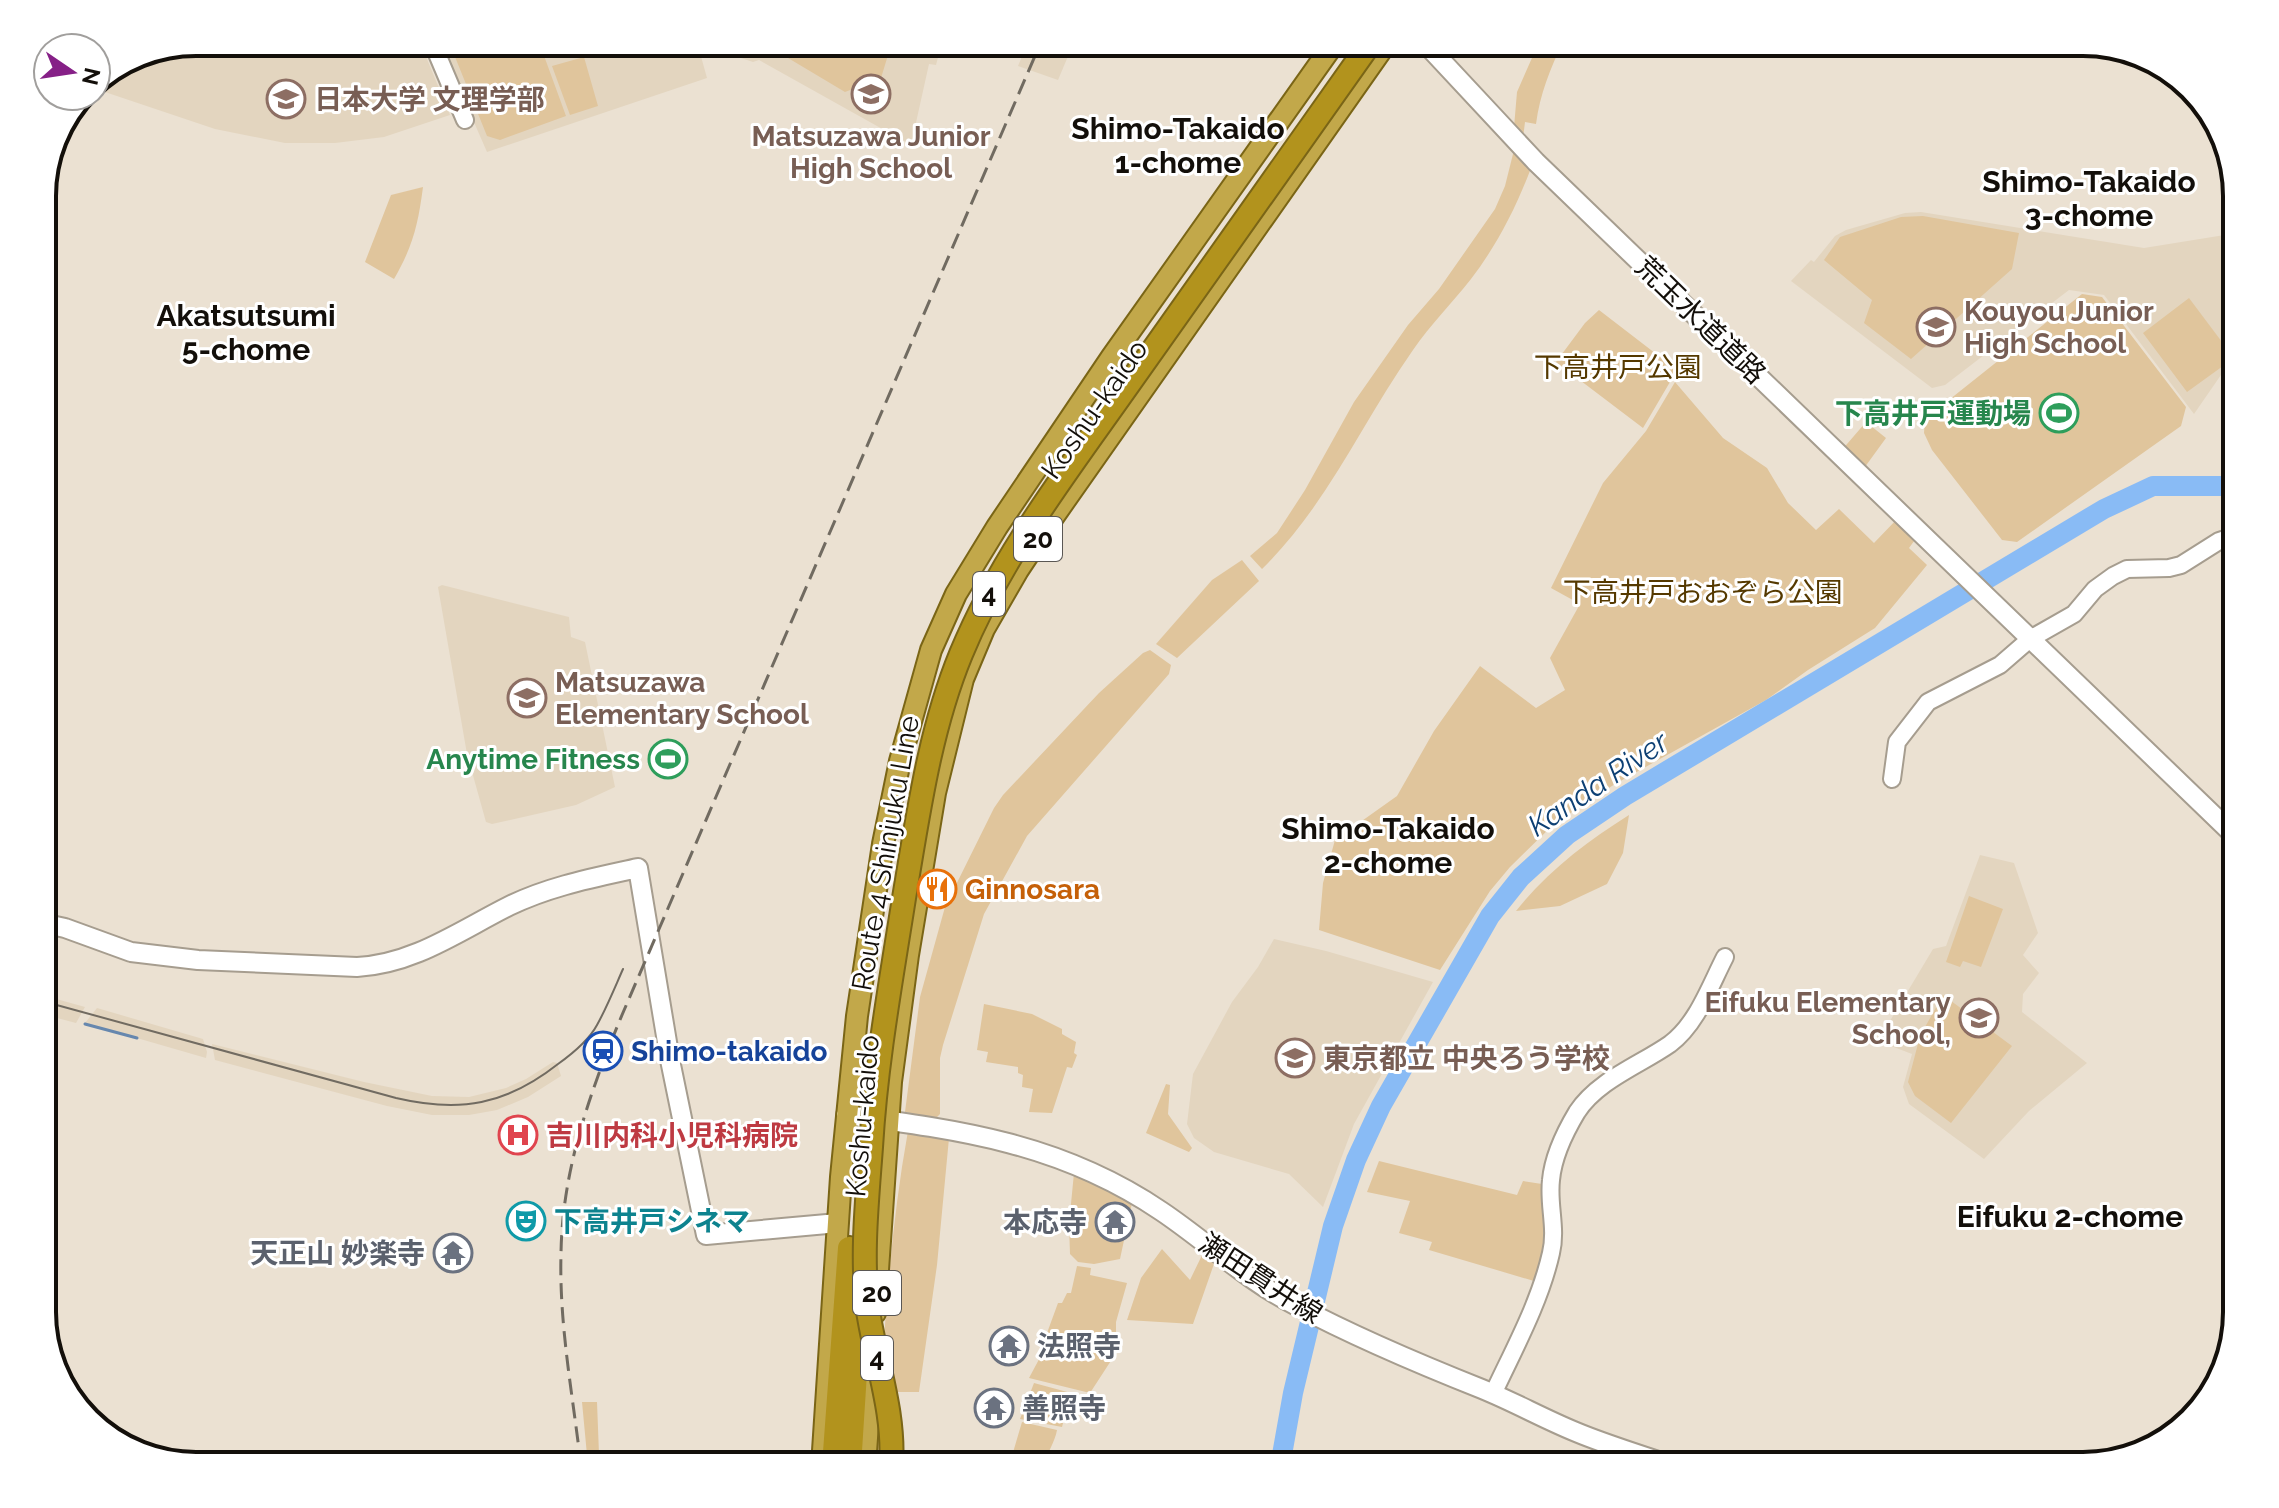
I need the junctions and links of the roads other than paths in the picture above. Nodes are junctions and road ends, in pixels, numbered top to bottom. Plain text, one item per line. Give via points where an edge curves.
1 (438, 56) edge
2 (1325, 56) edge
3 (1343, 56) edge
4 (1361, 56) edge
5 (1377, 56) edge
6 (1437, 56) edge
7 (465, 120) dead end
8 (2223, 540) edge
9 (2030, 639) junction
10 (1892, 779) dead end
11 (2223, 825) edge
12 (56, 926) edge
13 (1725, 957) dead end
14 (846, 1115) junction
15 (893, 1121) junction
16 (838, 1223) junction
17 (864, 1249) junction
18 (1493, 1394) junction
19 (823, 1452) edge
20 (834, 1452) edge
21 (851, 1452) edge
22 (866, 1452) edge
23 (890, 1452) edge
24 (1633, 1452) edge

1 - 7 street
2 - 14 highway, Koshu-kaido / 20 via 1029,478 943,622 917,694 894,788
3 - 20 highway, Route 4 Shinjuku Line / 4 via 1018,518 946,651 907,792 869,1029
4 - 17 highway, Route 4 Shinjuku Line / 4, bridge via 1031,523 959,657 921,795 887,1003
5 - 15 highway, Koshu-kaido / 20 via 1099,448 984,629 960,689 935,793 908,955
6 - 9 main road, 荒玉水道道路 via 1536,162
8 - 9 street via 2181,565 2127,569 2113,576 2074,614
9 - 10 street via 2000,665 1928,702 1897,742
9 - 11 main road, 荒玉水道道路
12 - 16 main road via 131,952 198,960 380,966 437,945 558,885 638,868 706,1235
13 - 18 street via 1690,1024 1670,1044 1608,1083 1578,1111 1562,1141 1550,1182 1550,1257
14 - 15 main road, 瀬田貫井線
14 - 16 highway, Koshu-kaido / 20
15 - 18 main road, 瀬田貫井線 via 1020,1145 1072,1162 1160,1210 1226,1260 1314,1315
15 - 22 highway, Koshu-kaido / 20
16 - 19 highway, Koshu-kaido / 20
17 - 21 highway, Route 4 Shinjuku Line / 4, bridge
17 - 23 highway, 4, bridge
18 - 24 main road, 瀬田貫井線

